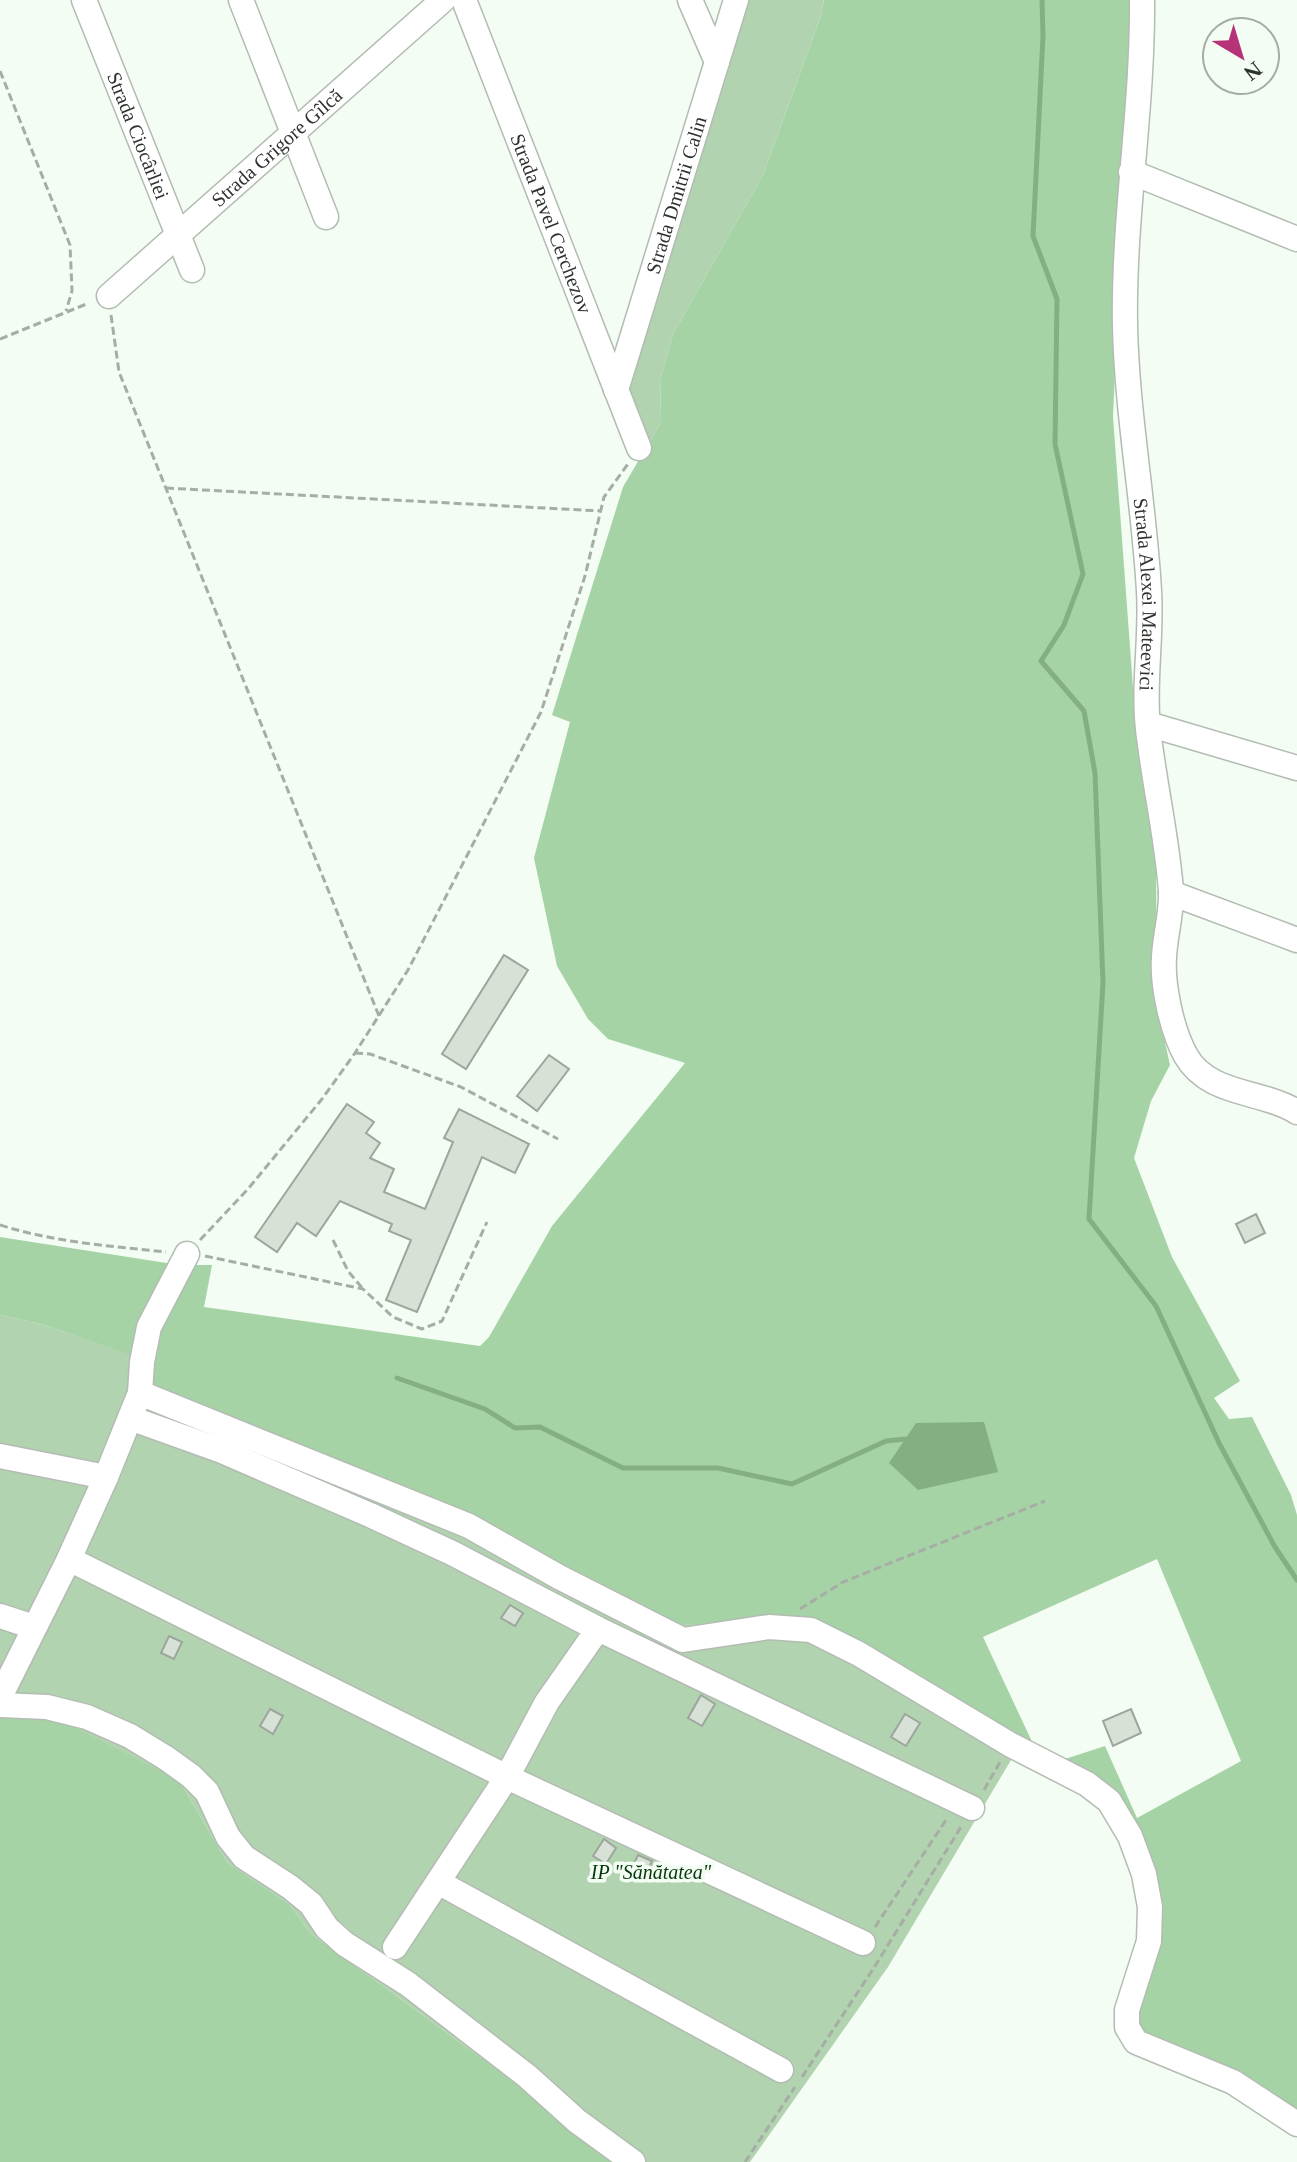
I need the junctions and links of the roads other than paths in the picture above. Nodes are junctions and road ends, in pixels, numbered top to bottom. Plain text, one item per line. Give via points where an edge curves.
1 (84, 0) edge
2 (241, 0) edge
3 (443, 0) edge
4 (464, 0) edge
5 (690, 0) edge
6 (736, 0) edge
7 (1142, 0) edge
8 (717, 62) junction
9 (292, 131) junction
10 (1131, 172) junction
11 (326, 217) dead end
12 (178, 235) junction
13 (1297, 239) edge
14 (192, 270) dead end
15 (109, 296) road end
16 (616, 390) junction
17 (639, 448) road end
18 (1148, 724) junction
19 (1297, 768) edge
20 (1171, 893) junction
21 (1297, 940) edge
22 (1297, 1112) edge
23 (187, 1254) road end
24 (140, 1393) junction
25 (130, 1418) junction
26 (0, 1456) edge
27 (106, 1477) junction
28 (69, 1559) junction
29 (0, 1616) edge
30 (34, 1627) junction
31 (598, 1629) junction
32 (0, 1697) edge
33 (0, 1705) edge
34 (507, 1777) junction
35 (965, 1805) road end
36 (438, 1882) junction
37 (863, 1943) road end
38 (395, 1947) dead end
39 (781, 2070) dead end
40 (1297, 2124) edge
41 (633, 2162) edge

1 - 12 street, Strada Ciocârliei
2 - 9 street
3 - 9 street, Strada Grigore Gîlcă
4 - 16 street, Strada Pavel Cerchezov
5 - 8 street
6 - 8 street, Strada Dmitrii Calin
7 - 10 street, Strada Alexei Mateevici
8 - 16 street, Strada Dmitrii Calin
9 - 11 street
9 - 12 street, Strada Grigore Gîlcă
10 - 13 street
10 - 18 street, Strada Alexei Mateevici via 1125,325 1149,587
12 - 14 street, Strada Ciocârliei
12 - 15 street, Strada Grigore Gîlcă
16 - 17 street, Strada Pavel Cerchezov
18 - 19 street
18 - 20 street, Strada Alexei Mateevici
20 - 21 street
20 - 22 street, Strada Alexei Mateevici via 1163,982 1186,1056 1203,1076 1220,1085
23 - 24 street via 149,1327
24 - 25 street
24 - 40 street via 469,1526 683,1640 769,1627 811,1630 1087,1784 1109,1801 1144,1874 1149,1941 1127,2010 1127,2027 1136,2042 1233,2082
25 - 27 street
25 - 31 street via 370,1515
26 - 27 street
27 - 28 street
28 - 30 street
28 - 34 street
29 - 30 street
30 - 32 street
31 - 34 street via 547,1702
31 - 35 street
33 - 41 street via 47,1707 87,1717 130,1736 191,1776 207,1792 228,1837 244,1857 311,1904 345,1944 408,1984
34 - 36 street
34 - 37 street
36 - 38 street
36 - 39 street

